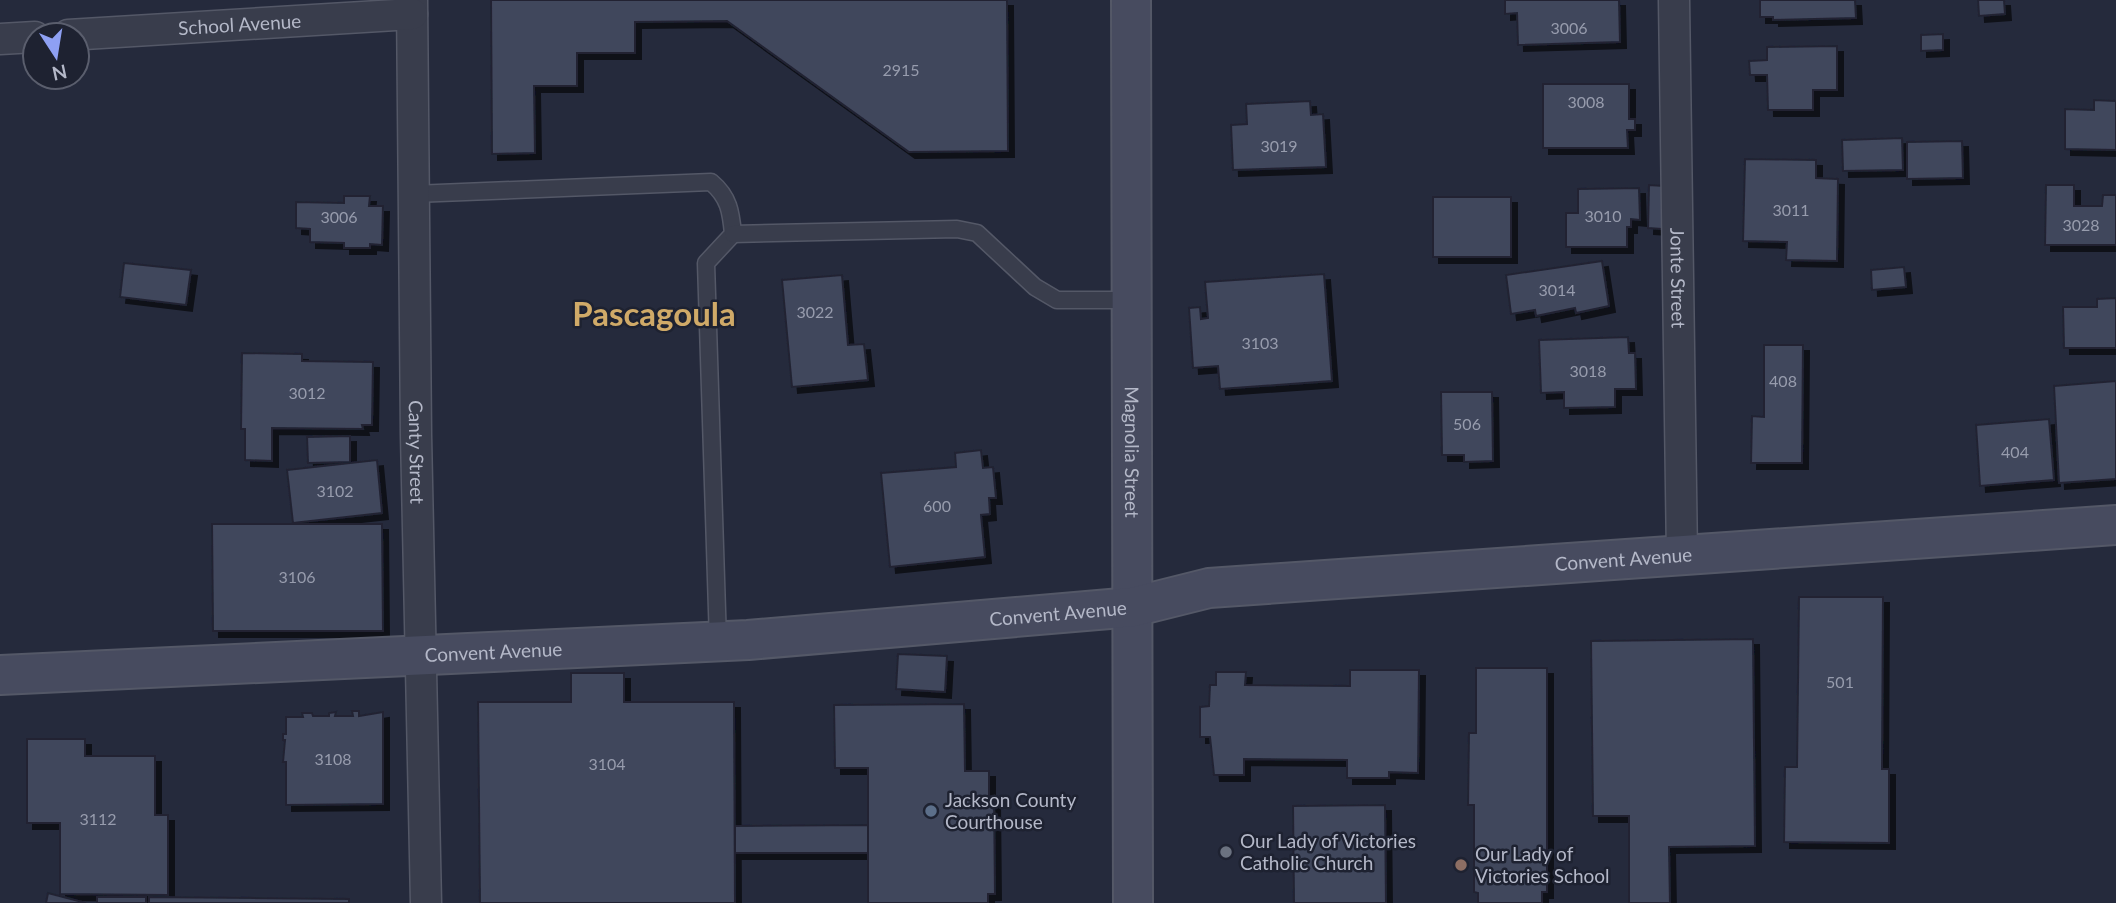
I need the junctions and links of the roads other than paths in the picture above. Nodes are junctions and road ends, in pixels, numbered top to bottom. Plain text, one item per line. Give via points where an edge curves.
1 (1131, 0) edge
2 (1674, 0) edge
3 (412, 7) edge
4 (91, 33) edge
5 (21, 38) edge
6 (0, 39) edge
7 (414, 194) junction
8 (733, 234) junction
9 (1132, 300) junction
10 (2116, 525) edge
11 (1682, 557) junction
12 (1133, 607) junction
13 (718, 642) junction
14 (422, 657) junction
15 (0, 675) edge
16 (426, 903) edge
17 (1133, 903) edge

1 - 9 street, Magnolia Street
2 - 11 street, Jonte Street
3 - 4 street, School Avenue
3 - 7 street, Canty Street
5 - 6 street
7 - 8 lane via 711,181 724,192
7 - 14 street, Canty Street
8 - 9 lane via 957,229 977,233 1035,287 1057,300
8 - 13 lane via 706,264
9 - 12 street, Magnolia Street
10 - 11 street, Convent Avenue
11 - 12 street, Convent Avenue via 1209,588
12 - 13 street, Convent Avenue
12 - 17 street, Magnolia Street
13 - 14 street, Convent Avenue
14 - 15 street, Convent Avenue
14 - 16 street, Canty Street

